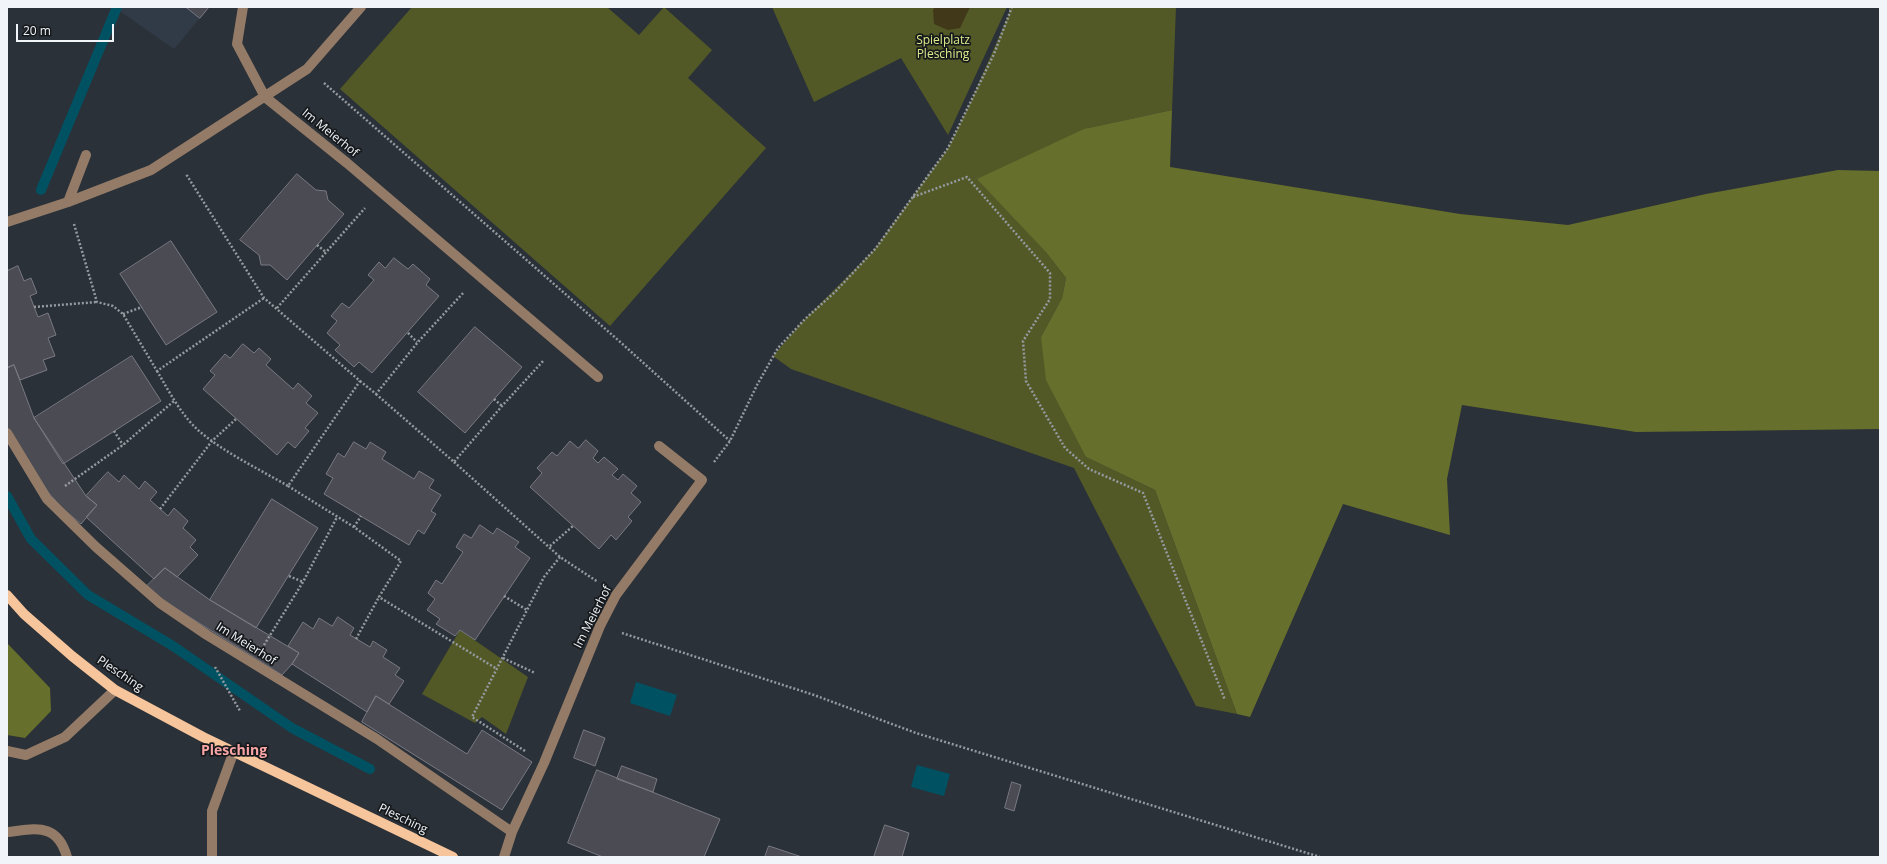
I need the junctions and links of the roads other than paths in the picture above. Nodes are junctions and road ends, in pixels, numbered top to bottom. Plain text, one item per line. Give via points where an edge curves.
1 (243, 7) edge
2 (361, 7) edge
3 (265, 97) junction
4 (86, 155) dead end
5 (68, 202) junction
6 (7, 222) edge
7 (598, 377) dead end
8 (7, 433) edge
9 (659, 446) dead end
10 (7, 595) edge
11 (115, 690) junction
12 (7, 751) edge
13 (234, 751) junction
14 (7, 832) edge
15 (512, 832) junction
16 (67, 857) edge
17 (212, 857) edge
18 (453, 857) edge
19 (504, 857) edge

1 - 3 street via 237,44
2 - 3 street via 307,69
3 - 5 street via 151,170
3 - 7 street, Im Meierhof via 380,191
4 - 5 street
5 - 6 street
8 - 15 street, Im Meierhof via 47,499 96,547 160,603 207,636 376,739
9 - 15 street, Im Meierhof via 702,480 616,595 600,626 544,763
10 - 11 main road, Plesching via 72,656
11 - 12 street via 65,737 26,755
11 - 13 main road, Plesching
13 - 17 street via 212,811
13 - 18 main road, Plesching
14 - 16 street via 39,828 55,834 63,845
15 - 19 street, Im Meierhof

